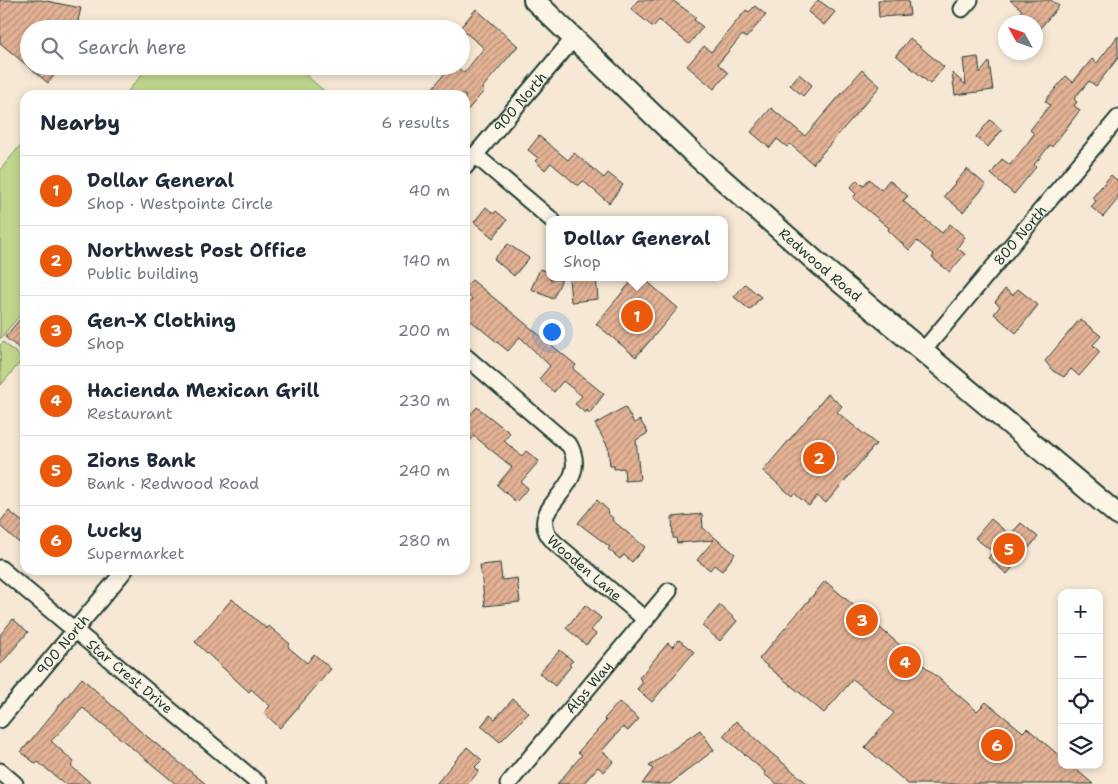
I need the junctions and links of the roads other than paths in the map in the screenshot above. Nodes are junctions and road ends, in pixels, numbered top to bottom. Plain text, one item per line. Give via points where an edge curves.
1 (534, 0) edge
2 (574, 38) junction
3 (1118, 118) edge
4 (1113, 135) edge
5 (470, 161) edge
6 (546, 216) edge
7 (923, 351) junction
8 (470, 360) edge
9 (1118, 515) edge
10 (0, 568) edge
11 (121, 575) edge
12 (669, 591) dead end
13 (646, 620) junction
14 (76, 629) junction
15 (0, 720) edge
16 (0, 771) edge
17 (15, 784) edge
18 (259, 784) edge
19 (508, 784) edge

1 - 2 main road, Redwood Road
2 - 5 street, 900 North
2 - 7 main road, Redwood Road via 695,155
3 - 4 street, 800 North
4 - 7 street, 800 North
5 - 6 street
7 - 9 main road, Redwood Road
8 - 13 street, Wooden Lane via 570,446 575,460 573,476 547,512 546,532
10 - 14 street, Star Crest Drive
11 - 14 street, 900 North
12 - 13 street, Alps Way
13 - 19 street, Alps Way
14 - 15 street, 900 North
14 - 18 street, Star Crest Drive
16 - 17 street

